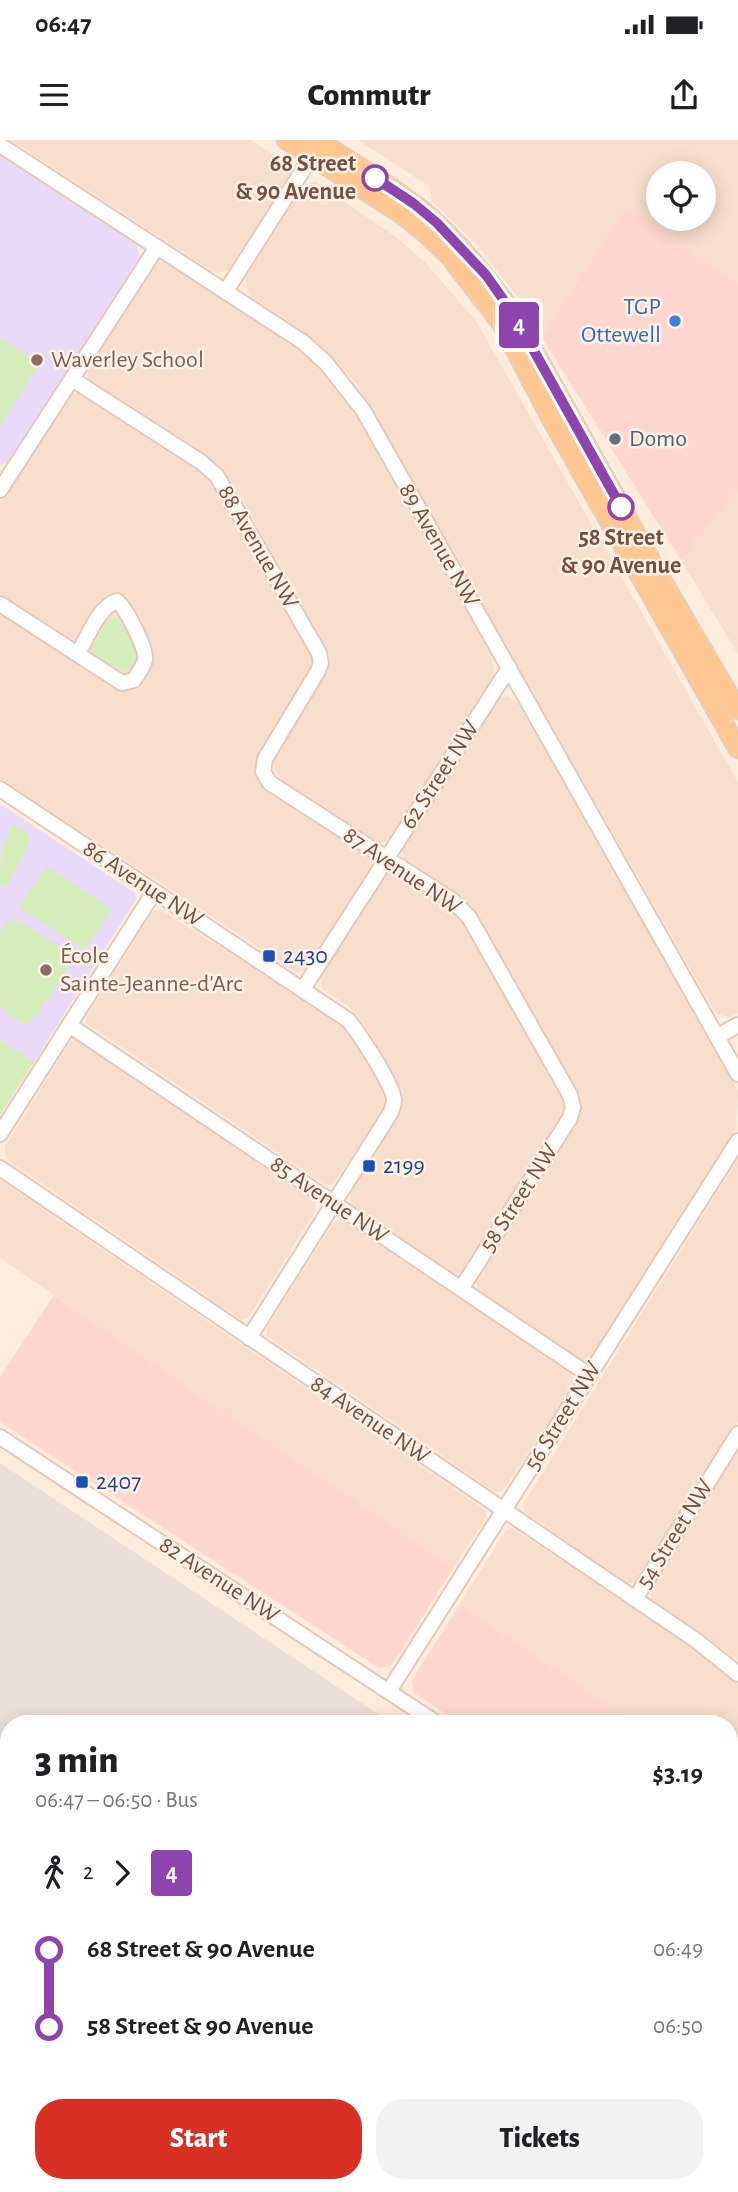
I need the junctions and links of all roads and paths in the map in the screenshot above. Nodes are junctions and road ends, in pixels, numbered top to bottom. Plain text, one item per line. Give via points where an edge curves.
1 (286, 140) edge
2 (0, 145) edge
3 (316, 146) edge
4 (157, 247) junction
5 (226, 291) junction
6 (72, 379) junction
7 (1, 485) edge
8 (0, 604) edge
9 (78, 653) junction
10 (509, 668) junction
11 (738, 710) edge
12 (737, 746) edge
13 (263, 772) joint
14 (0, 789) edge
15 (387, 858) junction
16 (154, 892) junction
17 (303, 989) junction
18 (69, 1025) junction
19 (738, 1025) edge
20 (718, 1036) junction
21 (738, 1074) edge
22 (573, 1107) joint
23 (0, 1133) edge
24 (738, 1141) edge
25 (0, 1168) edge
26 (334, 1204) junction
27 (461, 1289) junction
28 (249, 1338) junction
29 (589, 1375) junction
30 (738, 1434) edge
31 (0, 1437) edge
32 (504, 1510) junction
33 (635, 1599) junction
34 (738, 1674) edge
35 (389, 1691) junction
36 (425, 1715) edge

1 - 3 main road
2 - 4 street, 89 Avenue NW
3 - 5 street
3 - 11 main road via 417,206 497,290
3 - 12 main road via 425,233 450,257 501,323
4 - 5 street, 89 Avenue NW
4 - 6 street
5 - 10 street, 89 Avenue NW via 303,342 363,410
6 - 7 street
6 - 13 street, 88 Avenue NW via 217,476 319,653 321,663 265,759
8 - 9 street
9 - 9 street via 121,683 134,680 145,653 117,601 101,613
10 - 15 street, 62 Street NW
10 - 20 street, 89 Avenue NW
13 - 15 street, 87 Avenue NW via 270,783
14 - 16 street, 86 Avenue NW
15 - 17 street, 62 Street NW
15 - 22 street, 87 Avenue NW via 470,917
16 - 17 street, 86 Avenue NW
16 - 18 street
17 - 26 street, 86 Avenue NW via 348,1020 395,1099
18 - 23 street
18 - 26 street, 85 Avenue NW
19 - 20 street
20 - 21 street, 89 Avenue NW
22 - 27 street, 58 Street NW
24 - 29 street, 56 Street NW
25 - 28 street, 84 Avenue NW
26 - 27 street, 85 Avenue NW
26 - 28 street
27 - 29 street, 85 Avenue NW
28 - 32 street, 84 Avenue NW
29 - 32 street, 56 Street NW
30 - 33 street, 54 Street NW
31 - 35 street, 82 Avenue NW
32 - 33 street, 84 Avenue NW
32 - 35 street, 56 Street NW
33 - 34 street, 84 Avenue NW
35 - 36 street, 82 Avenue NW

